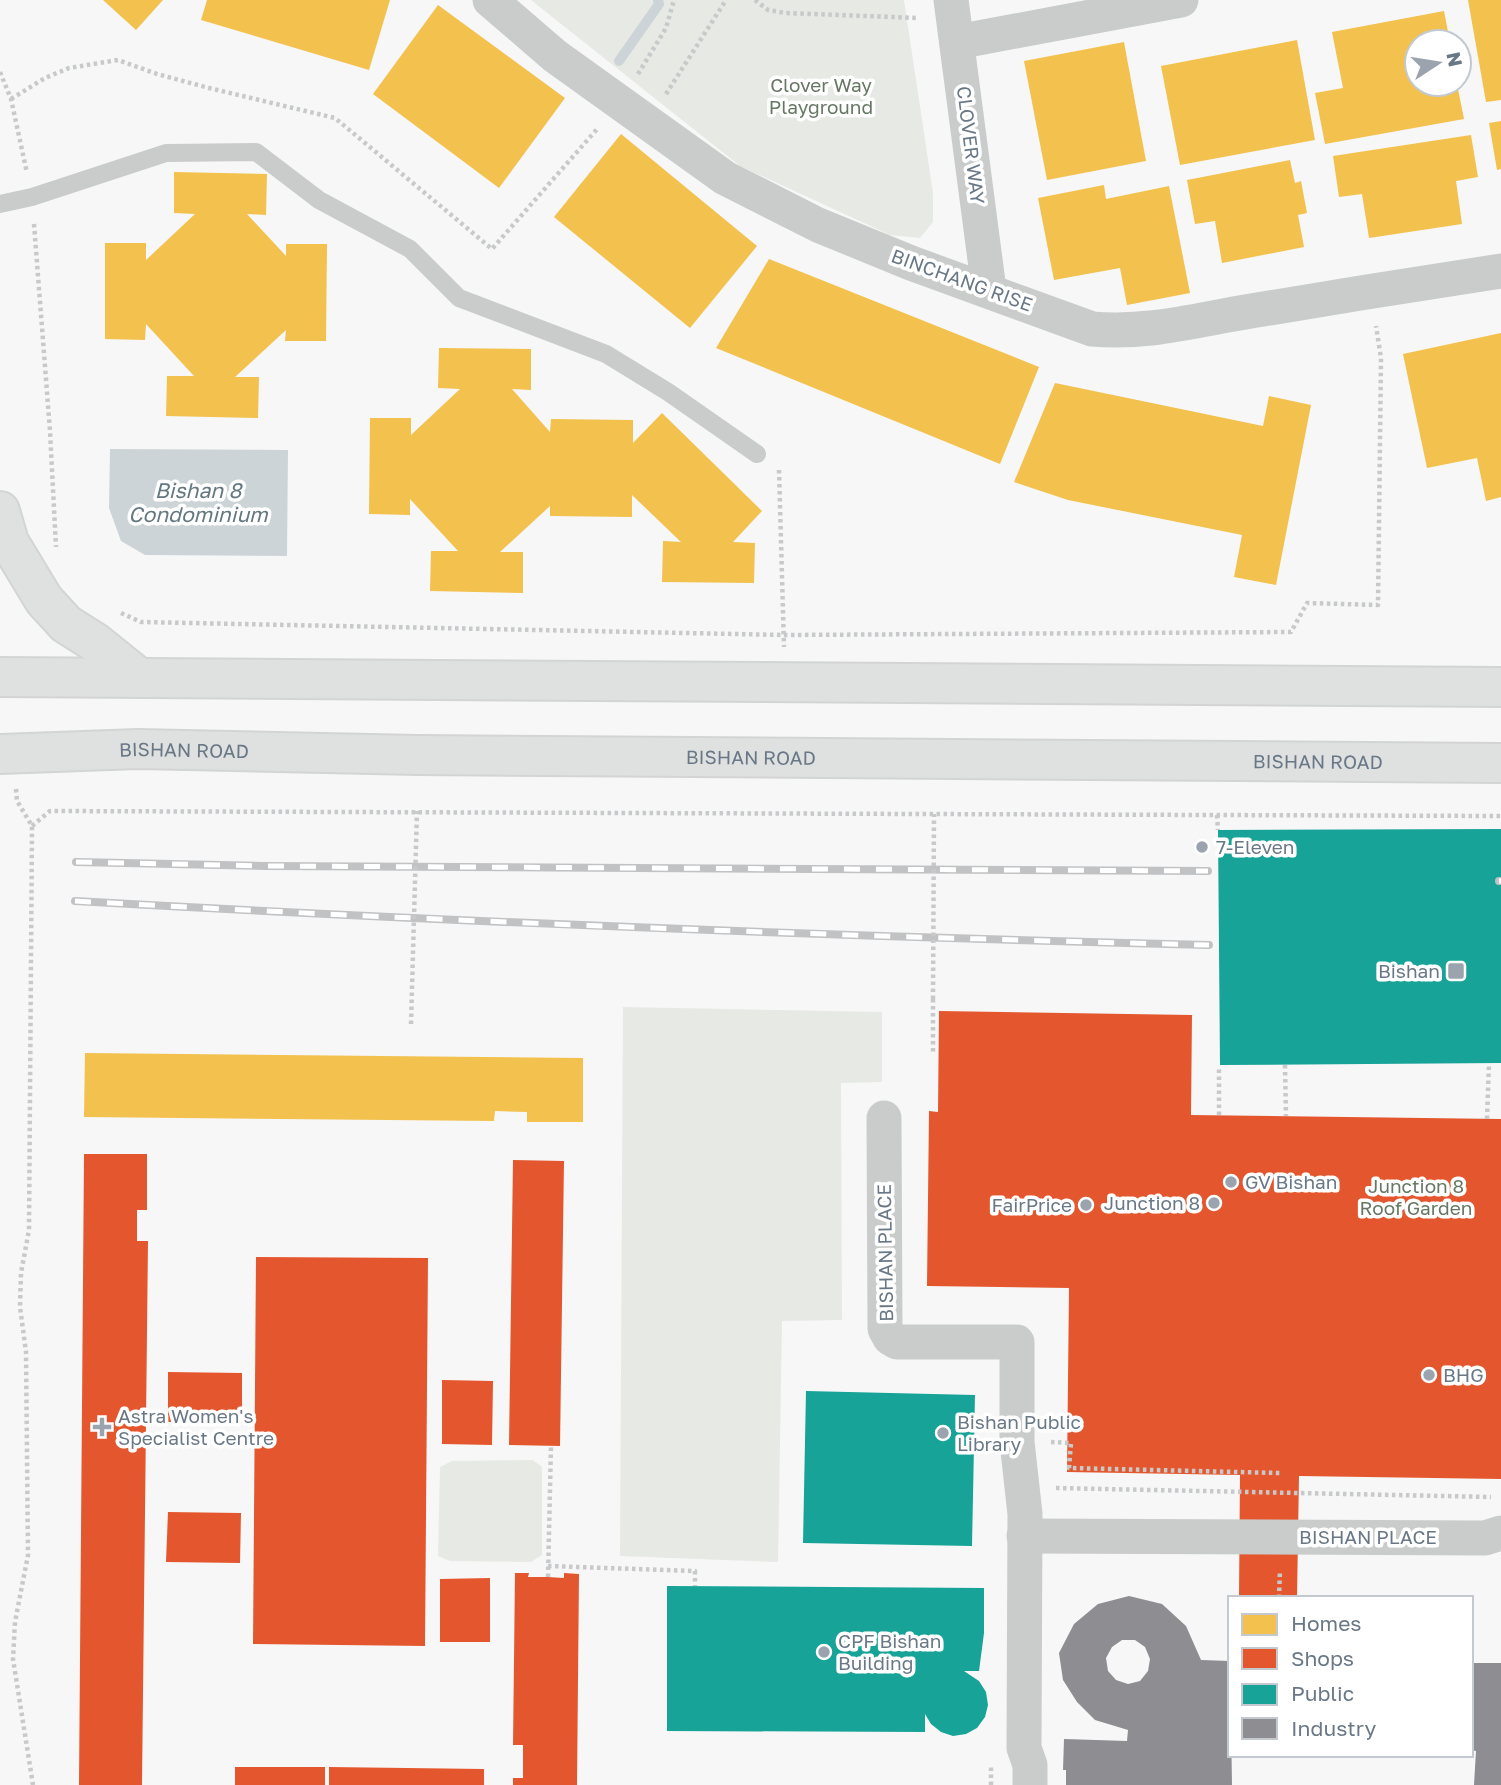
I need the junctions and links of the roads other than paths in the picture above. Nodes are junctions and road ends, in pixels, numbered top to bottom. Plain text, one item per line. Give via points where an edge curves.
1 (490, 0) edge
2 (951, 0) edge
3 (1181, 0) edge
4 (957, 42) junction
5 (0, 204) edge
6 (1501, 271) edge
7 (989, 290) junction
8 (757, 454) road end
9 (0, 511) edge
10 (138, 676) junction
11 (0, 677) edge
12 (1501, 687) edge
13 (0, 754) edge
14 (1501, 763) edge
15 (884, 1118) dead end
16 (1025, 1525) junction
17 (1501, 1527) edge
18 (1501, 1533) edge
19 (1014, 1771) edge

1 - 7 street, BINCHANG RISE via 555,56 725,178 818,225
2 - 4 street, CLOVER WAY
3 - 4 street
4 - 7 street, CLOVER WAY
5 - 8 lane via 166,153 256,152 319,200 410,249 458,298 606,354
6 - 7 street, BINCHANG RISE via 1122,332 1092,329
9 - 10 main road via 9,542 44,600 66,624
10 - 11 main road
10 - 12 main road
13 - 14 main road, BISHAN ROAD via 138,749
15 - 16 street, BISHAN PLACE via 885,1329 897,1342 1017,1342 1017,1442
16 - 17 street, BISHAN PLACE via 1483,1520
16 - 18 street, BISHAN PLACE via 1485,1538
16 - 19 street, BISHAN PLACE

